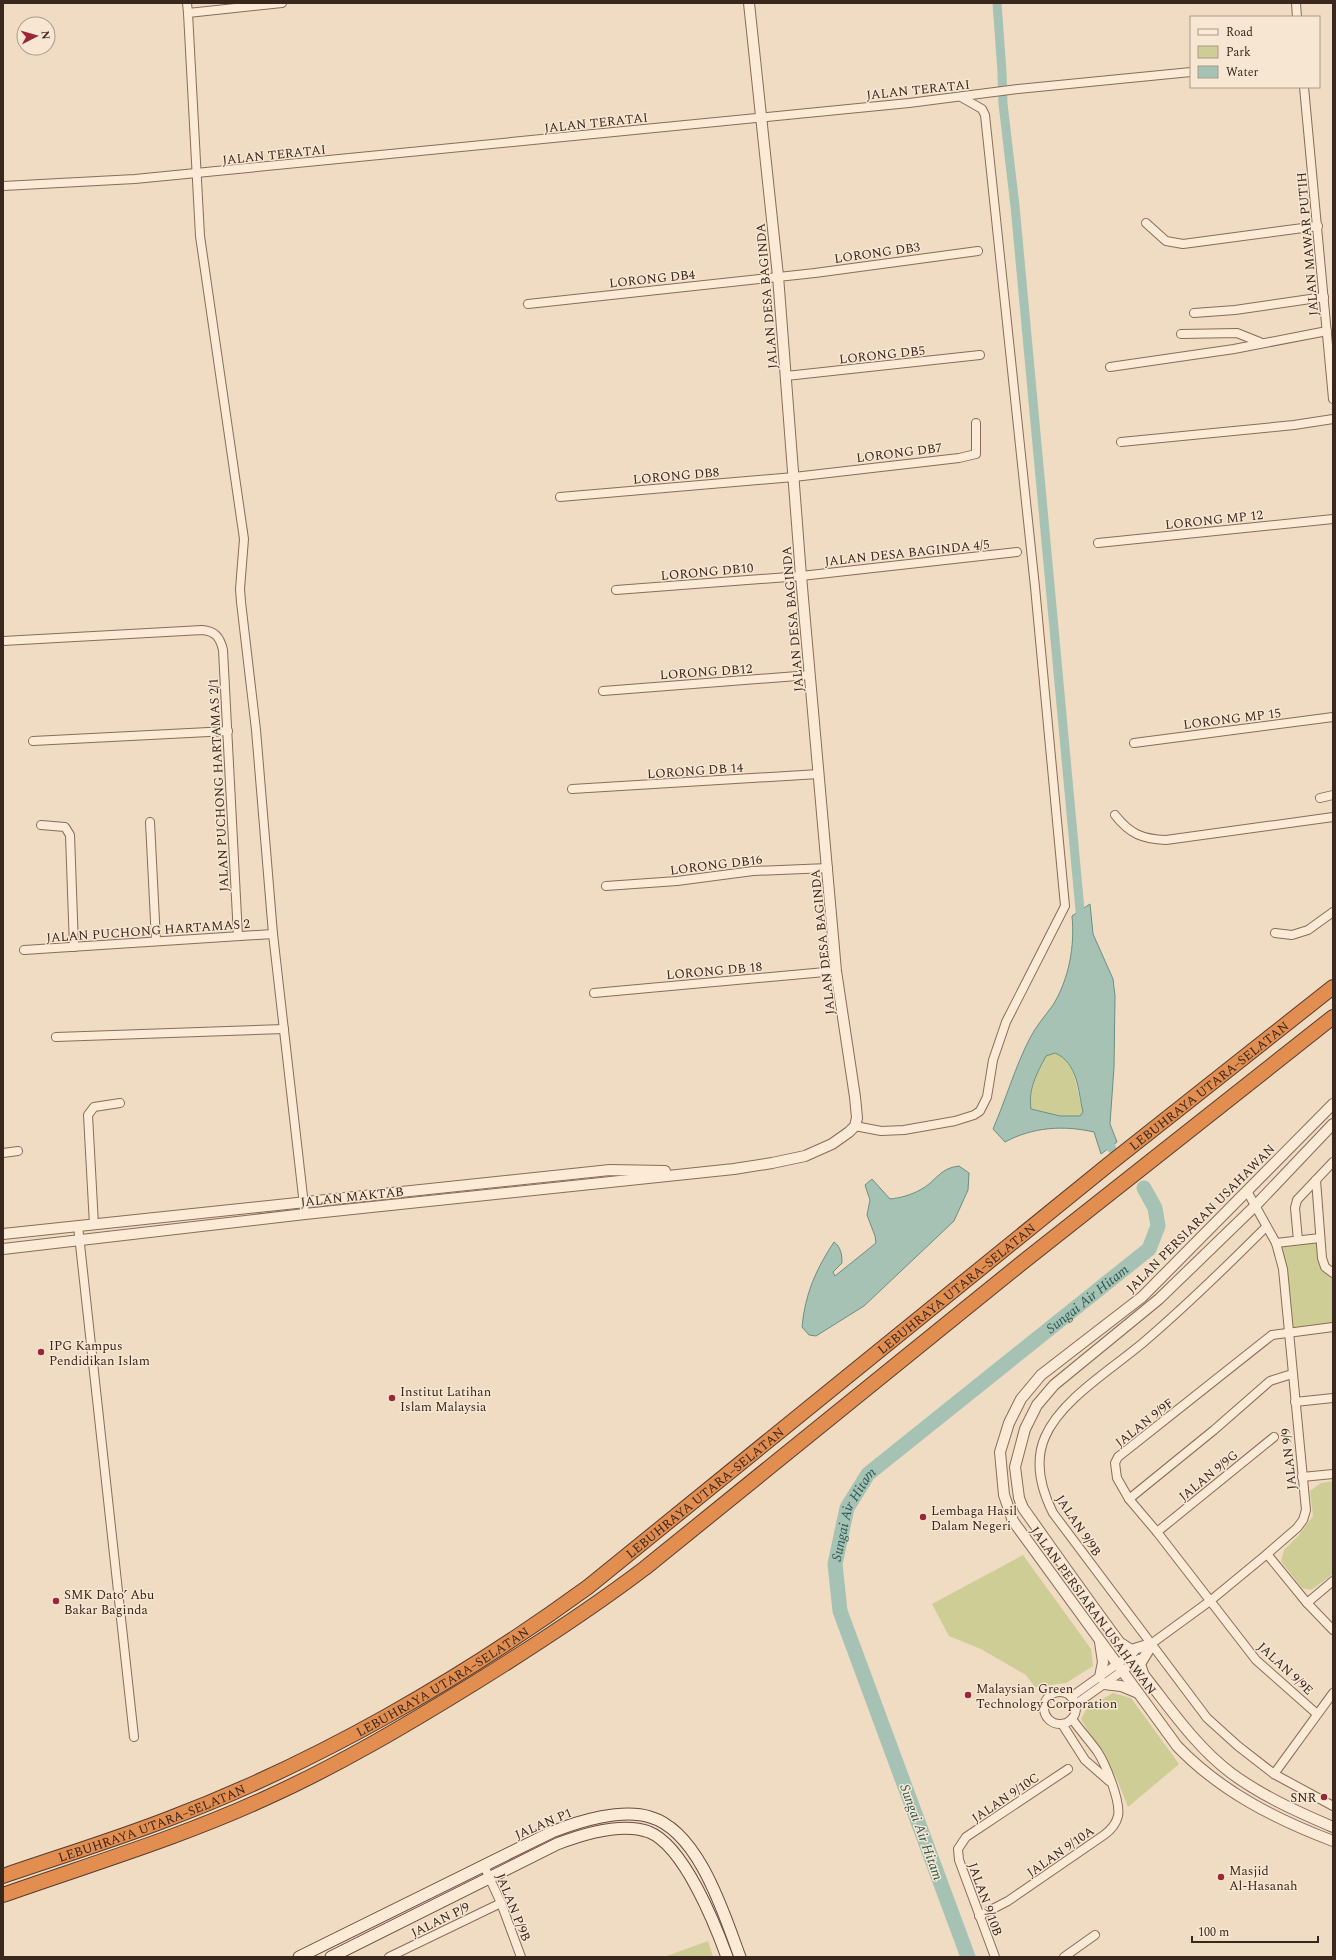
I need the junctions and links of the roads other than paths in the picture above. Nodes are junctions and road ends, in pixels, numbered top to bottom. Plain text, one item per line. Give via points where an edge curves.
1 (187, 3) edge
2 (282, 3) edge
3 (749, 3) edge
4 (1296, 3) edge
5 (188, 13) junction
6 (1297, 16) edge
7 (1190, 72) edge
8 (1304, 88) edge
9 (960, 96) junction
10 (761, 117) junction
11 (197, 174) junction
12 (3, 186) edge
13 (1146, 223) dead end
14 (1318, 226) junction
15 (978, 250) dead end
16 (778, 276) junction
17 (1324, 298) junction
18 (528, 304) dead end
19 (1194, 313) dead end
20 (1327, 332) junction
21 (1181, 334) dead end
22 (1263, 344) junction
23 (980, 355) dead end
24 (1110, 367) dead end
25 (786, 376) junction
26 (1333, 399) edge
27 (1333, 419) edge
28 (976, 423) dead end
29 (1121, 442) dead end
30 (794, 477) junction
31 (560, 497) dead end
32 (1333, 519) edge
33 (1098, 543) dead end
34 (1016, 552) dead end
35 (801, 576) junction
36 (616, 590) dead end
37 (3, 642) edge
38 (810, 675) junction
39 (603, 690) dead end
40 (1333, 717) edge
41 (228, 730) junction
42 (33, 741) dead end
43 (1134, 743) dead end
44 (819, 774) junction
45 (572, 789) dead end
46 (1333, 795) edge
47 (1320, 798) dead end
48 (1115, 815) dead end
49 (1333, 817) edge
50 (150, 822) dead end
51 (41, 825) dead end
52 (828, 868) junction
53 (606, 886) dead end
54 (1333, 912) edge
55 (1275, 933) dead end
56 (273, 934) junction
57 (238, 936) junction
58 (156, 941) junction
59 (74, 947) junction
60 (24, 950) dead end
61 (836, 971) junction
62 (1333, 987) edge
63 (594, 993) dead end
64 (1333, 1017) edge
65 (284, 1029) junction
66 (56, 1037) dead end
67 (120, 1103) dead end
68 (1333, 1104) edge
69 (856, 1122) junction
70 (1333, 1124) edge
71 (18, 1151) dead end
72 (3, 1153) edge
73 (1333, 1162) edge
74 (705, 1172) junction
75 (1316, 1180) junction
76 (1247, 1191) junction
77 (304, 1203) junction
78 (1255, 1206) junction
79 (305, 1214) junction
80 (94, 1225) junction
81 (78, 1226) junction
82 (1266, 1227) junction
83 (3, 1234) edge
84 (1320, 1238) junction
85 (80, 1239) junction
86 (1298, 1240) junction
87 (1276, 1243) junction
88 (3, 1249) edge
89 (1333, 1273) edge
90 (1333, 1327) edge
91 (1287, 1332) junction
92 (1292, 1374) junction
93 (1333, 1398) edge
94 (1295, 1402) junction
95 (1274, 1438) dead end
96 (1333, 1474) edge
97 (1302, 1477) junction
98 (1129, 1499) junction
99 (1157, 1532) junction
100 (1267, 1554) junction
101 (1333, 1581) edge
102 (1210, 1601) junction
103 (1307, 1603) junction
104 (1333, 1630) edge
105 (1100, 1639) junction
106 (1120, 1643) junction
107 (1148, 1647) junction
108 (1132, 1659) junction
109 (1121, 1668) junction
110 (1143, 1673) junction
111 (1102, 1681) junction
112 (1333, 1693) edge
113 (1140, 1694) junction
114 (1073, 1700) junction
115 (1317, 1714) junction
116 (1072, 1719) junction
117 (1062, 1724) junction
118 (134, 1737) dead end
119 (1068, 1768) dead end
120 (1274, 1774) junction
121 (1111, 1783) junction
122 (1333, 1806) edge
123 (1333, 1826) edge
124 (1333, 1841) edge
125 (958, 1849) joint
126 (484, 1866) junction
127 (3, 1876) edge
128 (490, 1876) junction
129 (3, 1895) edge
130 (501, 1903) junction
131 (979, 1916) junction
132 (1095, 1935) dead end
133 (299, 1957) edge
134 (331, 1957) edge
135 (388, 1957) edge
136 (521, 1957) edge
137 (727, 1957) edge
138 (740, 1957) edge
139 (995, 1957) edge
140 (1064, 1957) edge

1 - 5 street
2 - 5 street
3 - 10 street, JALAN DESA BAGINDA
4 - 6 street
5 - 11 street
7 - 9 street, JALAN TERATAI
8 - 14 street, JALAN MAWAR PUTIH
9 - 10 street, JALAN TERATAI
9 - 69 street via 982,109 985,115 1035,587 1065,906 1006,1022 993,1060 987,1098 980,1111 955,1121 904,1130 881,1131
10 - 11 street, JALAN TERATAI
10 - 16 street, JALAN DESA BAGINDA
11 - 12 street, JALAN TERATAI
11 - 56 street via 203,262 244,539 240,589 256,730
13 - 14 street via 1166,241 1183,244
14 - 17 street, JALAN MAWAR PUTIH
15 - 16 street, LORONG DB3
16 - 18 street, LORONG DB4
16 - 25 street, JALAN DESA BAGINDA
17 - 19 street
17 - 20 street, JALAN MAWAR PUTIH
20 - 22 street
20 - 26 street, JALAN MAWAR PUTIH
21 - 22 street via 1237,333
22 - 24 street
23 - 25 street, LORONG DB5
25 - 30 street, JALAN DESA BAGINDA
27 - 29 street
28 - 30 street, LORONG DB7 via 976,454
30 - 31 street, LORONG DB8
30 - 35 street, JALAN DESA BAGINDA
32 - 33 street, LORONG MP 12
34 - 35 street, JALAN DESA BAGINDA 4/5
35 - 36 street, LORONG DB10
35 - 38 street, JALAN DESA BAGINDA
37 - 41 street, JALAN PUCHONG HARTAMAS 2/1 via 202,630 216,634 221,640 223,650
38 - 39 street, LORONG DB12
38 - 44 street, JALAN DESA BAGINDA
40 - 43 street, LORONG MP 15
41 - 42 street
41 - 57 street, JALAN PUCHONG HARTAMAS 2/1
44 - 45 street, LORONG DB 14
44 - 52 street, JALAN DESA BAGINDA
46 - 47 street
48 - 49 street via 1130,832 1166,840
50 - 58 street
51 - 59 street via 65,827 70,835
52 - 53 street, LORONG DB16 via 753,871 677,881
52 - 61 street, JALAN DESA BAGINDA
54 - 55 street via 1308,930 1292,936
56 - 57 street, JALAN PUCHONG HARTAMAS 2
56 - 65 street
57 - 58 street, JALAN PUCHONG HARTAMAS 2
58 - 59 street, JALAN PUCHONG HARTAMAS 2
59 - 60 street, JALAN PUCHONG HARTAMAS 2
61 - 63 street, LORONG DB 18
61 - 69 street, JALAN DESA BAGINDA
62 - 127 highway, LEBUHRAYA UTARA–SELATAN via 1108,1165 588,1587 528,1630 433,1689 262,1780 168,1819
64 - 129 highway, LEBUHRAYA UTARA–SELATAN via 1124,1181 645,1568 541,1641 353,1756 266,1799 173,1836
65 - 66 street
65 - 77 street
67 - 80 street via 94,1107 88,1115
68 - 76 street, JALAN PERSIARAN USAHAWAN
69 - 74 street, JALAN MAKTAB via 832,1144 805,1156
70 - 78 street, JALAN PERSIARAN USAHAWAN
71 - 72 street
73 - 75 street
74 - 77 street, JALAN MAKTAB via 610,1170
74 - 79 street, JALAN MAKTAB
75 - 84 street
75 - 86 street via 1297,1200
76 - 78 street, JALAN 9/9
76 - 105 street, JALAN PERSIARAN USAHAWAN via 1142,1297 1040,1375 1021,1398 1009,1424 1000,1452 1003,1490 1010,1515 1025,1540
77 - 79 street
77 - 80 street, JALAN MAKTAB
78 - 82 street, JALAN 9/9
78 - 106 street, JALAN PERSIARAN USAHAWAN via 1159,1299 1054,1385 1037,1405 1019,1447 1015,1467 1019,1498 1023,1508
79 - 85 street, JALAN MAKTAB
80 - 81 street, JALAN MAKTAB
81 - 83 street, JALAN MAKTAB
81 - 85 street
82 - 87 street, JALAN 9/9
82 - 107 street, JALAN 9/9B via 1146,1341 1067,1405 1054,1420 1040,1450 1043,1492 1052,1513 1144,1634
84 - 86 street
84 - 89 street via 1322,1258 1326,1267
85 - 88 street, JALAN MAKTAB
85 - 118 street
86 - 87 street
87 - 91 street, JALAN 9/9 via 1283,1269
90 - 91 street, JALAN 9/9F
91 - 92 street, JALAN 9/9
91 - 98 street, JALAN 9/9F via 1267,1338 1118,1457 1115,1463 1116,1478
92 - 94 street, JALAN 9/9
92 - 98 street via 1270,1381
93 - 94 street
94 - 97 street, JALAN 9/9
95 - 99 street, JALAN 9/9G
96 - 97 street
97 - 100 street, JALAN 9/9 via 1306,1510 1302,1520 1297,1528
98 - 99 street, JALAN 9/9F
99 - 102 street, JALAN 9/9F
100 - 102 street, JALAN 9/9
100 - 103 street
101 - 103 street
102 - 107 street, JALAN 9/9
102 - 115 street, JALAN 9/9E via 1256,1660
103 - 104 street
105 - 109 street, JALAN PERSIARAN USAHAWAN
105 - 111 street
106 - 107 street via 1131,1650
106 - 108 street, JALAN PERSIARAN USAHAWAN
107 - 108 street, JALAN 9/9
107 - 110 street via 1140,1664
107 - 120 street, JALAN 9/9B via 1161,1656 1207,1718
108 - 109 street, JALAN 9/9
108 - 110 street, JALAN PERSIARAN USAHAWAN
109 - 111 street, JALAN 9/9
109 - 113 street, JALAN PERSIARAN USAHAWAN
110 - 123 street, JALAN PERSIARAN USAHAWAN via 1175,1714 1212,1756 1230,1772 1255,1789
111 - 113 street
111 - 114 street, JALAN 9/9
112 - 115 street
113 - 124 street, JALAN PERSIARAN USAHAWAN via 1177,1746 1218,1783 1304,1830
114 - 116 street via 1076,1712
114 - 117 street via 1059,1692 1053,1694 1046,1702 1047,1717
115 - 120 street
116 - 117 street
116 - 121 street, JALAN 9/10A via 1098,1753
117 - 121 street via 1085,1760
119 - 125 street, JALAN 9/10C via 966,1837
120 - 122 street, JALAN 9/9B
121 - 131 street, JALAN 9/10A via 1118,1804 1118,1814 1116,1823 1110,1830 1008,1901
125 - 131 street, JALAN 9/10B via 959,1860
126 - 128 street, JALAN P/9B
126 - 133 main road, JALAN P1
126 - 138 main road, JALAN P1 via 572,1824 617,1816 650,1817 668,1825 694,1852 720,1902
128 - 130 street, JALAN P/9B
128 - 134 main road, JALAN P1
128 - 137 main road, JALAN P1 via 583,1834 625,1829 649,1832 671,1849 692,1879
130 - 135 street, JALAN P/9
130 - 136 street, JALAN P/9B
131 - 139 street, JALAN 9/10B
132 - 140 street

